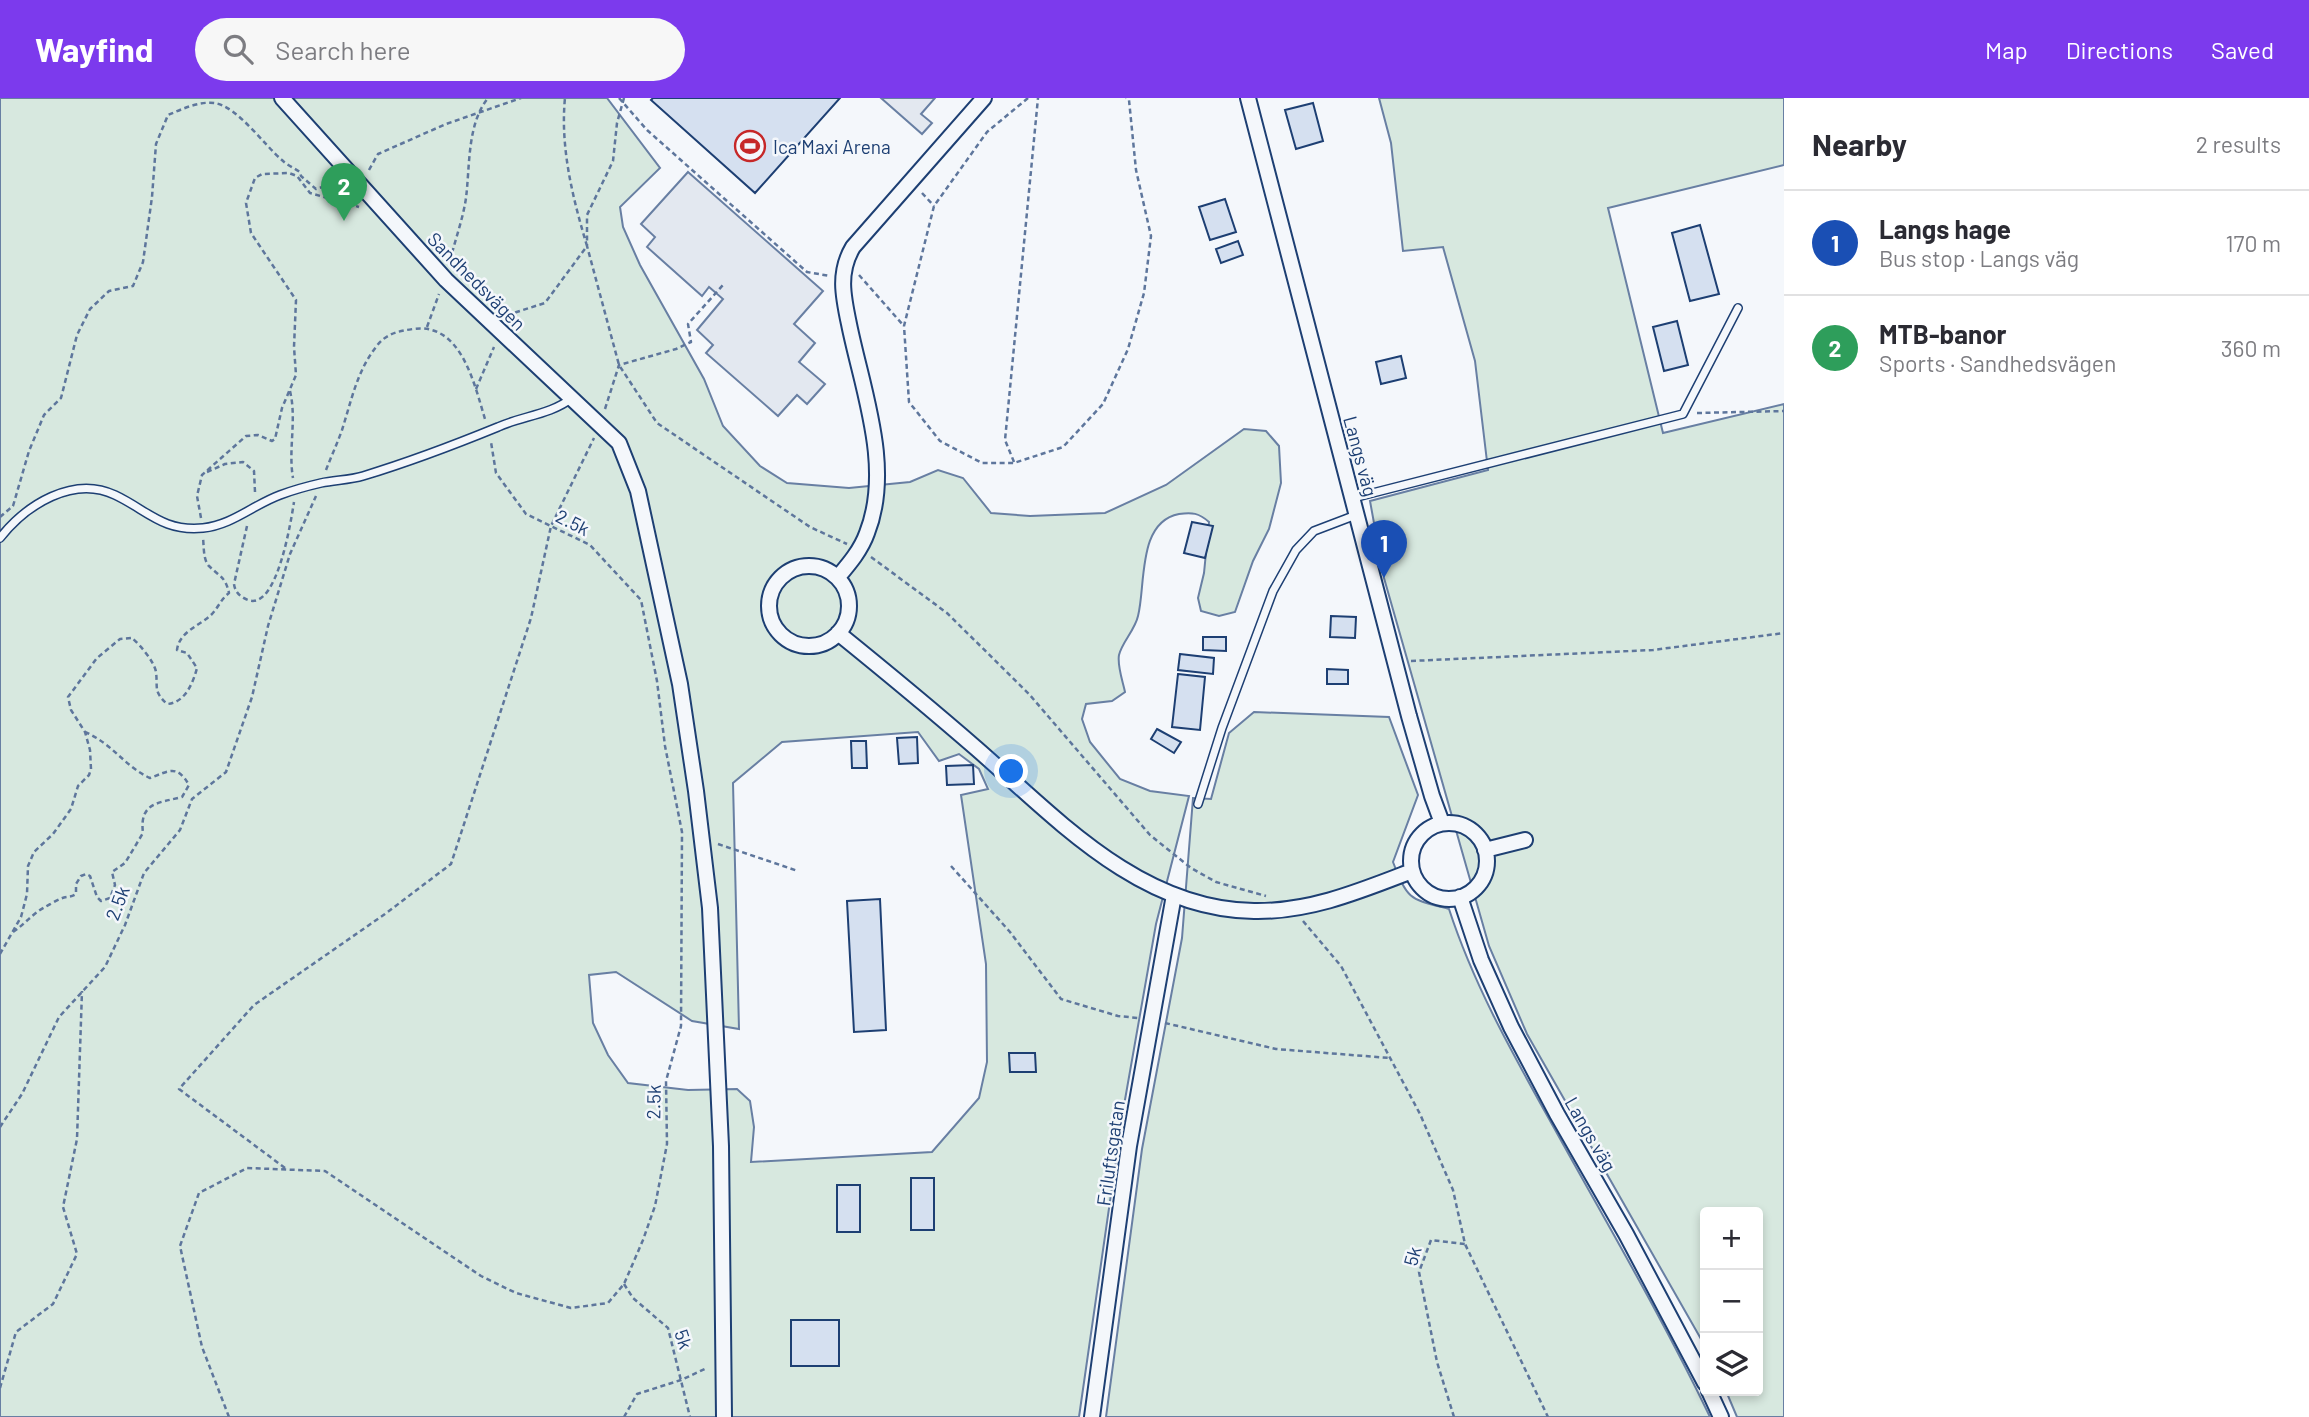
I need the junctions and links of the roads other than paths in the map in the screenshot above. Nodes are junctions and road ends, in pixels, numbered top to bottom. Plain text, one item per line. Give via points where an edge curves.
1 (282, 98) edge
2 (984, 98) edge
3 (1248, 98) edge
4 (1738, 308) dead end
5 (572, 397) junction
6 (1353, 498) junction
7 (1357, 514) junction
8 (0, 538) edge
9 (838, 578) junction
10 (838, 633) junction
11 (1198, 804) dead end
12 (1442, 823) junction
13 (1525, 840) dead end
14 (1485, 850) junction
15 (1412, 871) junction
16 (1174, 895) junction
17 (1460, 897) junction
18 (1700, 1374) edge
19 (1711, 1396) edge
20 (724, 1417) edge
21 (1093, 1417) edge
22 (1721, 1417) edge

1 - 5 street, Sandhedsvägen via 446,280
2 - 9 street via 845,260 846,309 876,464 868,533
3 - 6 street, Langs väg
4 - 6 lane via 1683,414
5 - 8 lane via 546,412 442,450 277,496 228,522 203,528 169,526 114,494 84,489 55,495 28,508
5 - 20 street, Sandhedsvägen via 619,443 638,491 680,684 710,908 721,1146
6 - 7 street, Langs väg
7 - 11 lane via 1314,531 1296,550 1273,591
7 - 12 street, Langs väg
9 - 10 street via 849,605
9 - 10 street via 821,568 796,568 779,579 769,603 773,622 790,641 816,645
10 - 16 street via 1092,849 1150,886
12 - 14 street via 1466,827 1478,836
12 - 15 street via 1416,841
13 - 14 street
14 - 17 street via 1482,878
15 - 16 street via 1345,897 1290,910 1232,910
15 - 17 street via 1429,893
16 - 21 street, Friluftsgatan via 1133,1121
17 - 18 street, Langs väg via 1511,1027
19 - 22 street

